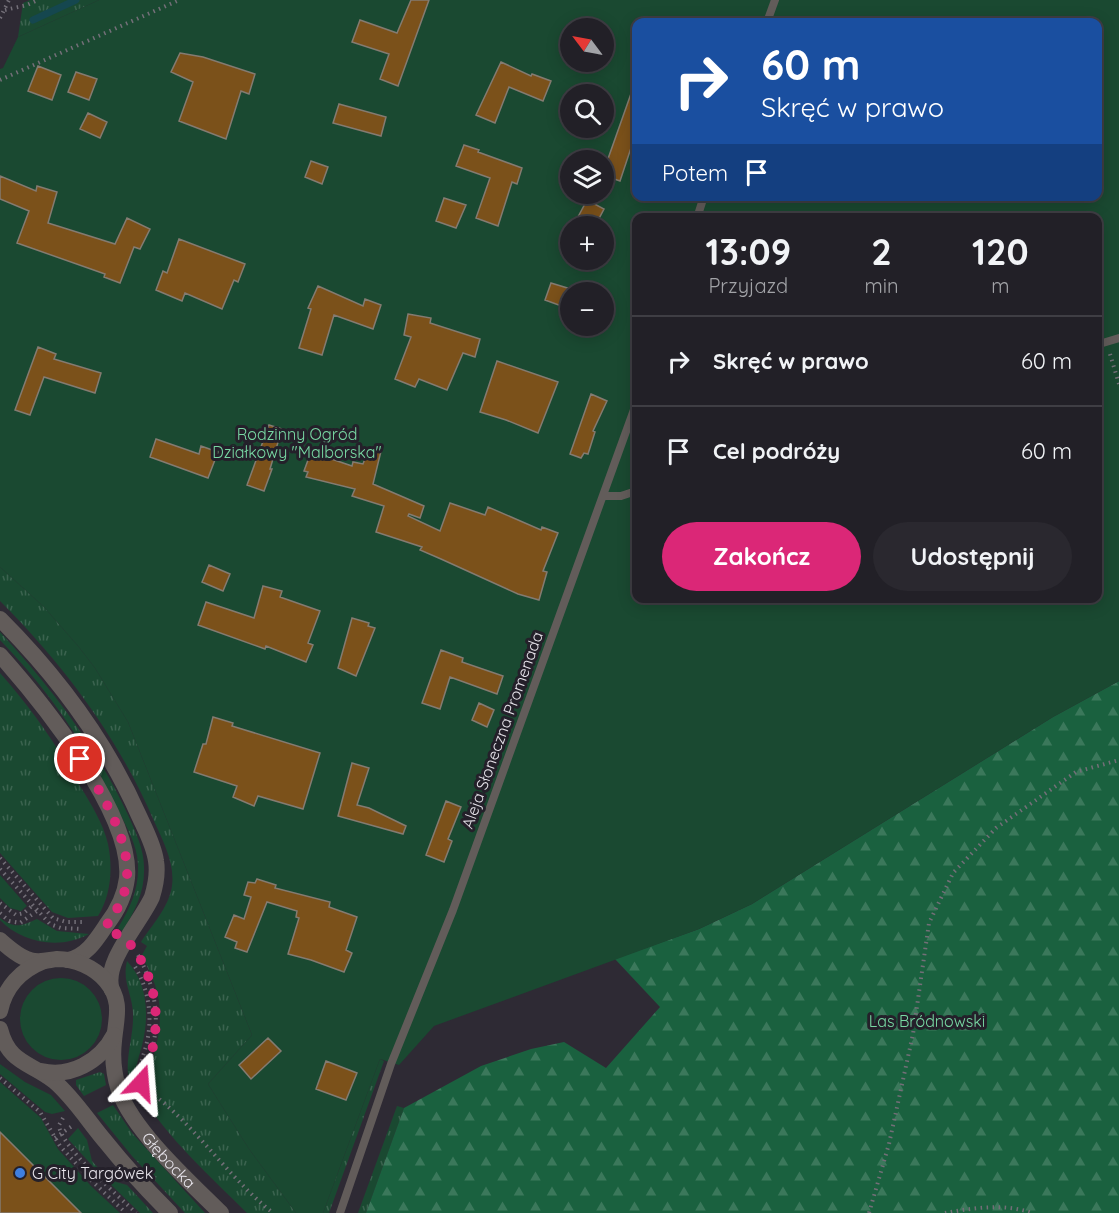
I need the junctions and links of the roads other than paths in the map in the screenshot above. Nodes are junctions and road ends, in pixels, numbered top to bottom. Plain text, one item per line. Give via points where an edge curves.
1 (775, 0) edge
2 (768, 18) edge
3 (1119, 338) edge
4 (1102, 343) edge
5 (632, 415) edge
6 (632, 492) edge
7 (603, 496) junction
8 (0, 619) edge
9 (0, 655) edge
10 (0, 940) edge
11 (68, 960) junction
12 (44, 961) junction
13 (112, 990) junction
14 (0, 1011) edge
15 (0, 1029) edge
16 (115, 1031) junction
17 (0, 1053) edge
18 (18, 1060) junction
19 (37, 1070) junction
20 (170, 1213) edge
21 (221, 1213) edge
22 (340, 1213) edge

1 - 2 lane
3 - 4 lane
5 - 7 lane, Aleja Słoneczna Promenada
6 - 7 lane
7 - 22 lane, Aleja Słoneczna Promenada via 453,910 391,1064
8 - 13 street, Głębocka via 69,697 94,733 152,844 156,884 147,909 113,965
9 - 11 street via 73,747 101,794 119,833 127,864 120,903 86,952
10 - 12 street via 32,961
11 - 12 street
11 - 13 street via 94,970
12 - 14 street via 15,981
13 - 16 street, Głębocka via 118,1008
15 - 18 street
16 - 19 street via 99,1055 83,1066 58,1073
16 - 21 street, Głębocka via 114,1069 126,1107
17 - 18 lane
18 - 19 street
19 - 20 street via 63,1090

